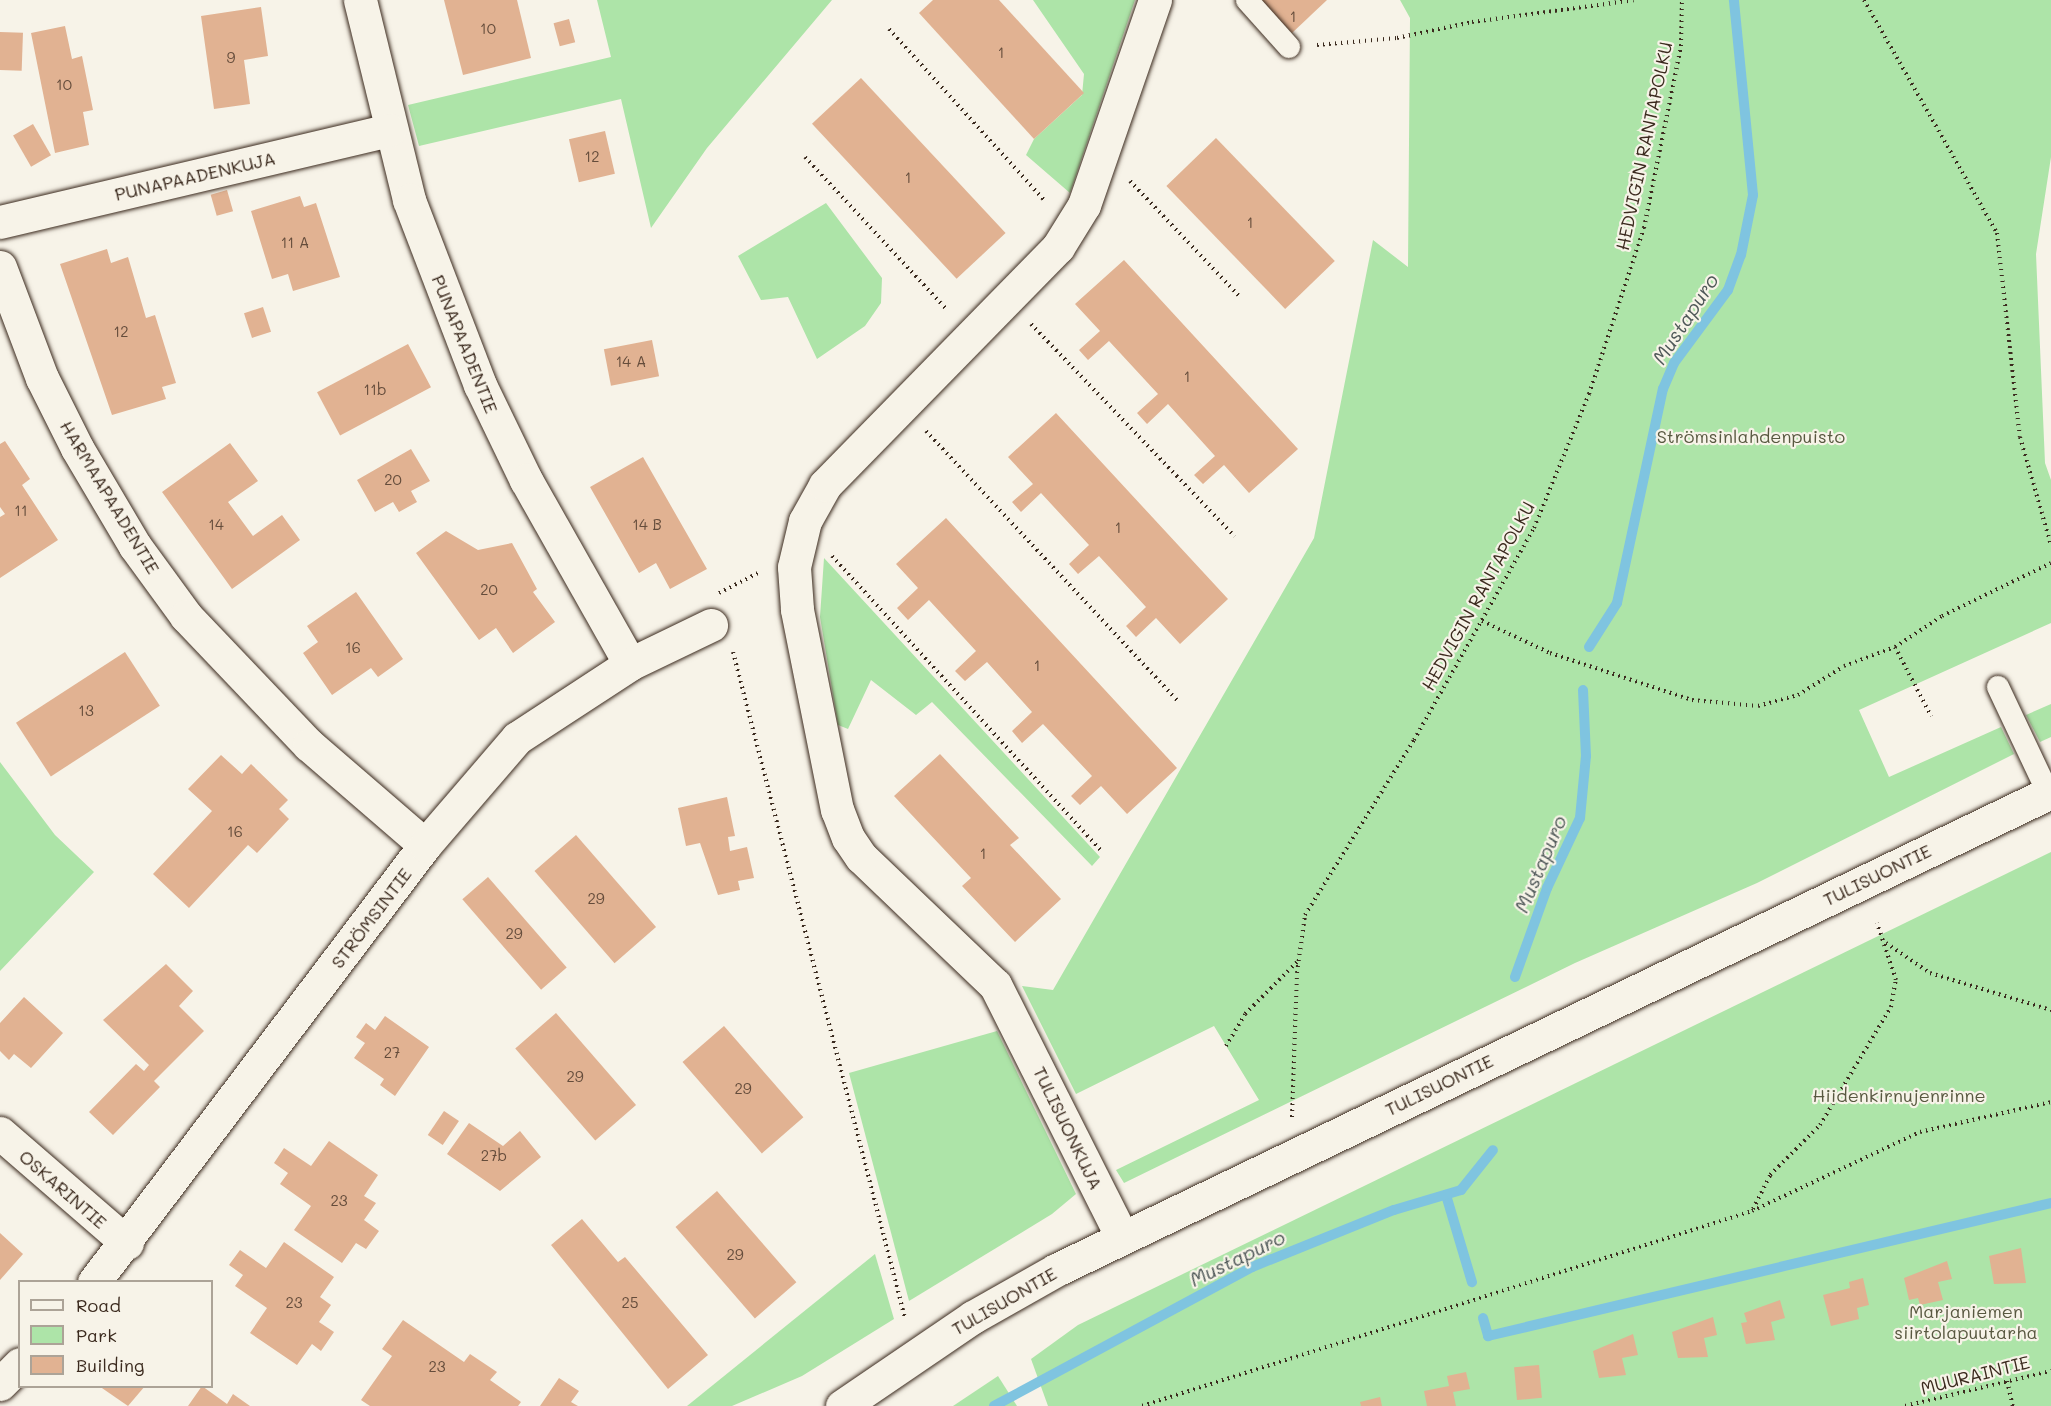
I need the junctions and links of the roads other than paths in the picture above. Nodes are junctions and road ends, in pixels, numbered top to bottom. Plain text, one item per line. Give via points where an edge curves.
1 (360, 0) edge
2 (1155, 0) edge
3 (1247, 0) edge
4 (1289, 47) road end
5 (389, 130) junction
6 (0, 222) edge
7 (0, 267) edge
8 (711, 624) road end
9 (630, 664) junction
10 (1998, 687) dead end
11 (2049, 792) edge
12 (425, 845) junction
13 (0, 1133) edge
14 (1122, 1237) junction
15 (127, 1243) junction
16 (95, 1280) edge
17 (18, 1366) edge
18 (0, 1384) edge
19 (842, 1406) edge

1 - 5 street, PUNAPAADENTIE
2 - 14 street, TULISUONKUJA via 1102,152 1070,228 1008,300 825,485 804,525 794,567 797,609 837,810 848,838 861,857 982,967 1016,1018
3 - 4 lane
5 - 6 street, PUNAPAADENKUJA
5 - 9 street, PUNAPAADENTIE via 409,200 480,385 526,480
7 - 12 street, HARMAAPAADENTIE via 42,378 77,448 135,546 180,608 252,689
8 - 9 street, STRÖMSINTIE
9 - 12 street, STRÖMSINTIE via 517,738
10 - 11 lane
11 - 14 street, TULISUONTIE
12 - 15 street, STRÖMSINTIE
13 - 15 street, OSKARINTIE
14 - 19 street, TULISUONTIE via 973,1317
15 - 16 street, STRÖMSINTIE
17 - 18 street

